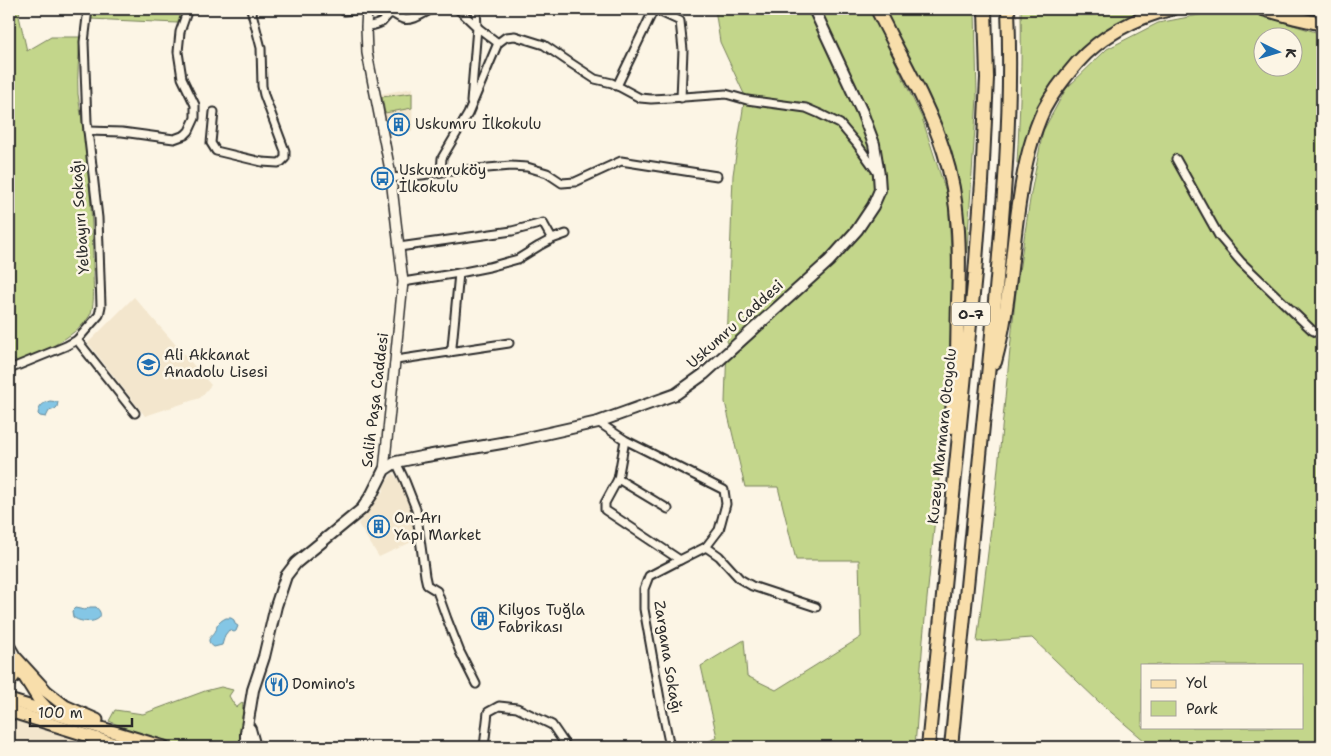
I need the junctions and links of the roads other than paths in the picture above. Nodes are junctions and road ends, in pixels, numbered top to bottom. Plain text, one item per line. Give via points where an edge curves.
1 (88, 9) edge
2 (188, 9) edge
3 (251, 9) edge
4 (367, 9) edge
5 (432, 9) edge
6 (458, 9) edge
7 (476, 9) edge
8 (814, 9) edge
9 (877, 9) edge
10 (985, 9) edge
11 (1008, 9) edge
12 (1171, 9) edge
13 (1263, 9) edge
14 (1289, 9) edge
15 (344, 11) dead end
16 (1322, 24) edge
17 (366, 27) junction
18 (477, 27) junction
19 (498, 43) junction
20 (617, 86) junction
21 (681, 98) junction
22 (470, 110) junction
23 (214, 112) dead end
24 (88, 130) junction
25 (1176, 159) dead end
26 (441, 172) junction
27 (879, 175) junction
28 (717, 176) dead end
29 (391, 178) junction
30 (566, 234) dead end
31 (552, 239) junction
32 (400, 247) junction
33 (459, 273) junction
34 (403, 282) junction
35 (1322, 335) edge
36 (77, 340) junction
37 (509, 343) dead end
38 (449, 353) junction
39 (396, 360) junction
40 (9, 371) edge
41 (986, 396) junction
42 (135, 413) dead end
43 (598, 422) junction
44 (625, 440) junction
45 (396, 462) junction
46 (384, 470) junction
47 (618, 480) junction
48 (952, 498) junction
49 (668, 509) dead end
50 (706, 547) junction
51 (680, 560) junction
52 (816, 607) dead end
53 (9, 646) edge
54 (16, 658) junction
55 (9, 682) edge
56 (476, 684) dead end
57 (9, 700) edge
58 (9, 711) edge
59 (49, 712) junction
60 (64, 729) junction
61 (122, 735) junction
62 (124, 747) edge
63 (164, 747) edge
64 (248, 747) edge
65 (484, 747) edge
66 (567, 747) edge
67 (670, 747) edge
68 (928, 747) edge
69 (951, 747) edge

1 - 24 street, Yelbayırı Sokağı via 84,42
2 - 24 street via 180,32 178,61 195,105 190,131 180,138 168,139
3 - 23 street via 261,48 264,96 285,151 283,160 278,164 262,162 216,151 211,143
4 - 15 street
4 - 17 street, Salih Paşa Caddesi
5 - 17 street via 408,19 391,13 382,22
6 - 18 street
7 - 18 street
8 - 27 main road, Uskumru Caddesi via 862,112 874,144
9 - 48 highway via 935,128 954,196 960,258 950,440
10 - 48 highway, Kuzey Marmara Otoyolu / O-7 via 987,78 982,182
11 - 41 highway, O-7 via 1008,143
12 - 41 highway via 1127,25 1098,44 1067,74 1044,110 1027,158 1000,345
13 - 16 highway
14 - 16 highway
17 - 29 street, Salih Paşa Caddesi via 367,53
18 - 19 street
18 - 22 street
19 - 20 street via 506,37 515,36 544,45 595,79
19 - 22 street
20 - 21 street via 640,98
20 - 21 street via 654,9 680,21
21 - 27 street via 726,94 806,108 840,124
22 - 26 street via 442,158
24 - 36 street, Yelbayırı Sokağı via 98,218 101,306 99,315
25 - 35 street via 1219,236 1298,317
26 - 28 street via 528,167 547,173 562,183 575,182 621,161
26 - 29 street
27 - 43 main road, Uskumru Caddesi via 880,190 857,230 829,260 704,374 676,394
29 - 32 street, Salih Paşa Caddesi
30 - 31 street
31 - 32 street via 543,223 512,231
31 - 33 street via 518,259
32 - 34 street, Salih Paşa Caddesi
33 - 34 street
33 - 38 street
34 - 39 street, Salih Paşa Caddesi
36 - 40 street, Yelbayırı Sokağı
36 - 42 street
37 - 38 street
38 - 39 street
39 - 46 street, Salih Paşa Caddesi
41 - 69 highway, O-7
43 - 44 street
43 - 45 main road, Uskumru Caddesi
44 - 47 street
44 - 50 street via 724,490 726,504 719,530
45 - 46 main road, Uskumru Caddesi
45 - 56 street via 416,509 427,585 437,591
46 - 64 main road, Salih Paşa Caddesi via 362,509 296,563 286,576 253,690 246,733
47 - 49 street
47 - 51 street via 605,503 606,510
48 - 68 highway, Kuzey Marmara Otoyolu / O-7
50 - 51 street, Zargana Sokağı
50 - 52 street via 752,586
51 - 67 street, Zargana Sokağı via 649,576 644,590 644,609
53 - 54 main road
54 - 55 main road via 18,669
54 - 59 main road via 22,673
54 - 61 main road via 47,692 65,706
57 - 59 main road
58 - 60 main road
59 - 60 main road
59 - 61 main road
60 - 62 main road
61 - 63 main road
65 - 66 street via 488,712 499,706 517,708 552,726

